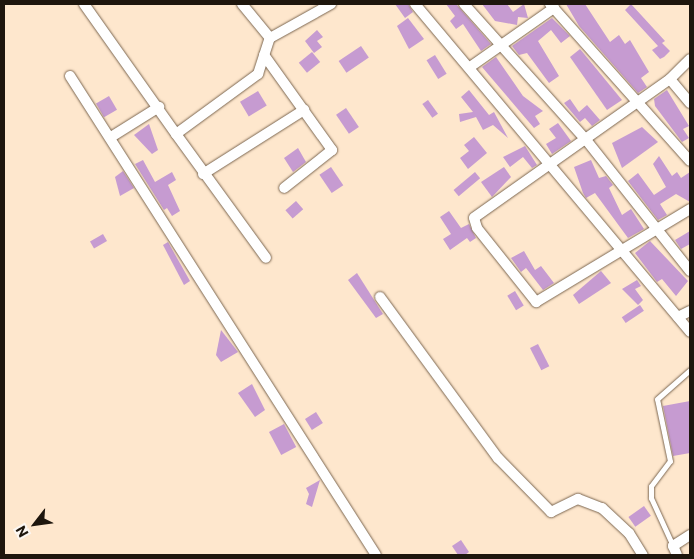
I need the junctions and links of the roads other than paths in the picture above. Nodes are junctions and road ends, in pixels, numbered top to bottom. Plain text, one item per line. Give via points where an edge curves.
1 (84, 4) edge
2 (242, 4) edge
3 (331, 4) edge
4 (415, 4) edge
5 (464, 4) edge
6 (552, 6) edge
7 (270, 38) junction
8 (501, 45) junction
9 (264, 54) junction
10 (690, 59) edge
11 (470, 67) junction
12 (70, 76) dead end
13 (670, 79) junction
14 (638, 102) junction
15 (690, 103) edge
16 (159, 107) junction
17 (304, 110) junction
18 (176, 134) junction
19 (111, 137) junction
20 (587, 141) junction
21 (550, 160) junction
22 (690, 161) edge
23 (203, 174) junction
24 (284, 188) dead end
25 (690, 209) edge
26 (659, 228) junction
27 (623, 249) junction
28 (266, 258) dead end
29 (690, 270) edge
30 (380, 297) dead end
31 (690, 311) edge
32 (678, 317) junction
33 (690, 332) edge
34 (690, 370) edge
35 (690, 535) edge
36 (675, 551) edge
37 (376, 555) edge
38 (643, 555) edge

1 - 16 street
2 - 7 street
3 - 7 street
4 - 11 street
5 - 8 street
6 - 8 street
6 - 14 street
7 - 9 street
8 - 11 street
8 - 20 street
9 - 17 street
9 - 18 street via 258,74
10 - 13 street
11 - 21 street
12 - 19 street
13 - 14 street
13 - 15 street
14 - 20 street
14 - 22 street
16 - 18 street
16 - 19 street
17 - 23 street
17 - 24 street via 332,153
18 - 23 street
19 - 37 street
20 - 21 street
20 - 26 street
21 - 27 street
21 - 27 street via 474,218 476,228 533,302 583,278
23 - 28 street
25 - 26 street
26 - 27 street
26 - 29 street
27 - 32 street
30 - 38 street via 498,458 551,512 578,500 602,508 629,533
31 - 32 street
32 - 33 street
34 - 36 lane via 657,399 670,461 651,486 651,498
35 - 36 street

